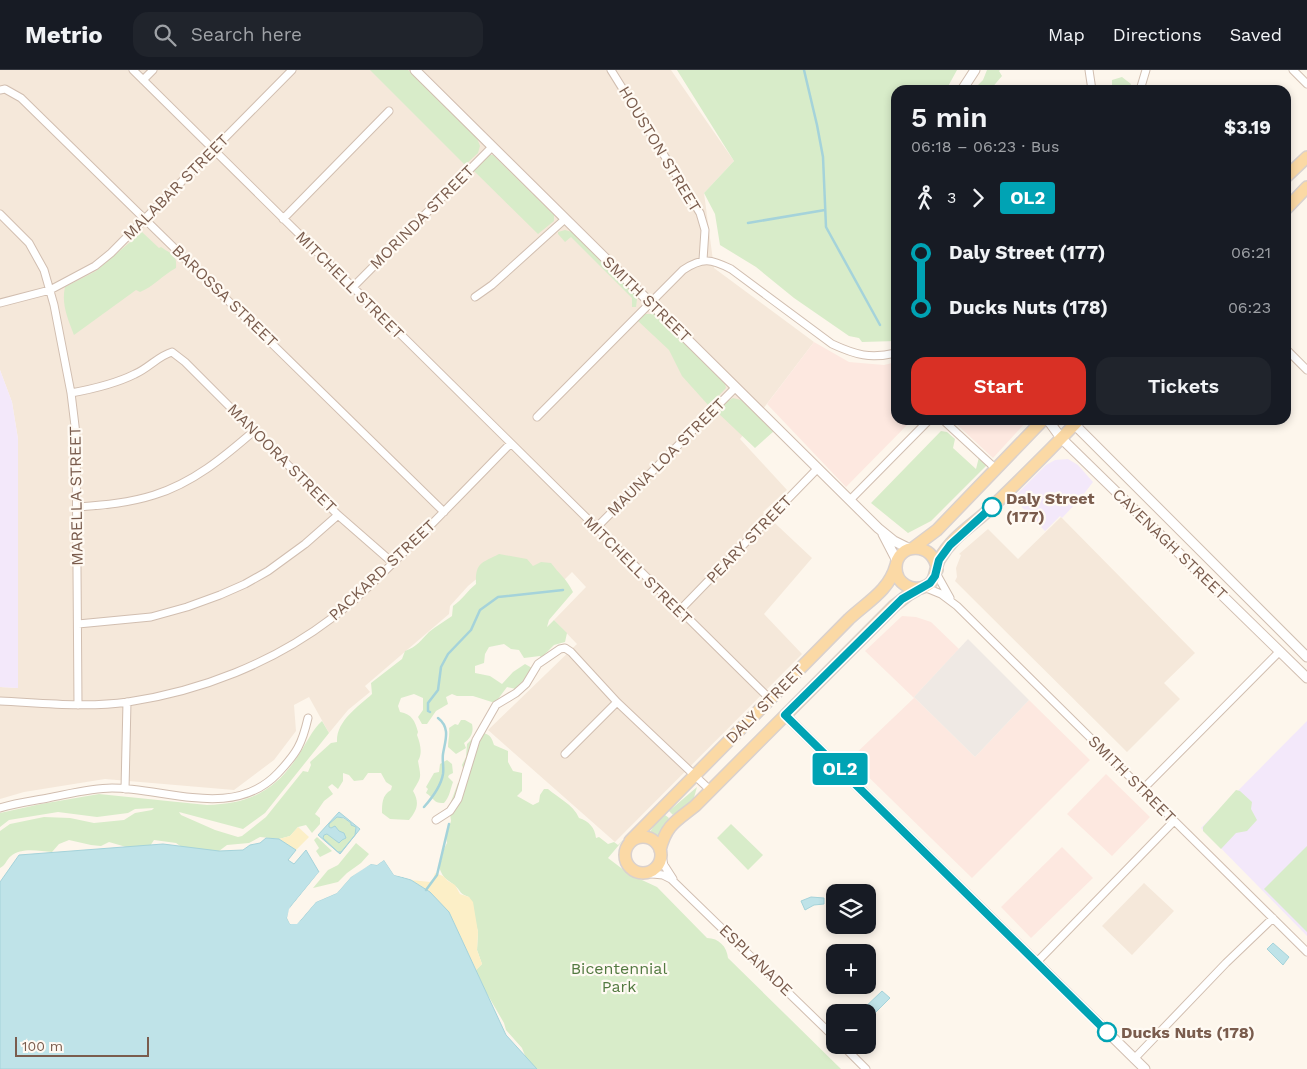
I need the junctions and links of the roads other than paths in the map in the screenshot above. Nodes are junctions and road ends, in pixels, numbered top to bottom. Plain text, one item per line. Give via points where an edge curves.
1 (133, 70) edge
2 (153, 70) edge
3 (292, 70) edge
4 (415, 70) edge
5 (611, 70) edge
6 (975, 70) edge
7 (1089, 70) edge
8 (1146, 70) edge
9 (1293, 70) edge
10 (143, 80) junction
11 (1307, 84) edge
12 (966, 85) edge
13 (1091, 85) edge
14 (1142, 85) edge
15 (0, 90) edge
16 (389, 111) dead end
17 (492, 147) junction
18 (214, 150) junction
19 (1307, 157) edge
20 (1291, 172) edge
21 (1307, 187) edge
22 (1291, 203) edge
23 (0, 214) edge
24 (145, 218) junction
25 (283, 219) junction
26 (565, 219) junction
27 (704, 260) junction
28 (353, 287) junction
29 (50, 290) junction
30 (475, 297) dead end
31 (650, 302) junction
32 (0, 303) edge
33 (891, 354) edge
34 (1291, 354) edge
35 (1307, 370) edge
36 (736, 386) junction
37 (71, 393) junction
38 (537, 418) dead end
39 (924, 425) edge
40 (948, 425) edge
41 (1039, 425) edge
42 (1052, 425) edge
43 (1072, 425) edge
44 (1078, 425) edge
45 (254, 431) junction
46 (1061, 438) junction
47 (510, 444) junction
48 (818, 468) junction
49 (996, 469) junction
50 (1135, 486) junction
51 (1124, 498) junction
52 (850, 500) junction
53 (78, 507) junction
54 (444, 512) junction
55 (338, 515) junction
56 (596, 528) junction
57 (878, 528) junction
58 (912, 548) junction
59 (393, 563) junction
60 (896, 563) junction
61 (936, 571) junction
62 (922, 588) junction
63 (957, 606) junction
64 (680, 610) junction
65 (78, 624) junction
66 (1290, 641) junction
67 (1280, 651) junction
68 (1307, 657) edge
69 (1307, 678) edge
70 (770, 699) junction
71 (0, 701) edge
72 (127, 702) junction
73 (618, 702) junction
74 (78, 705) junction
75 (785, 715) junction
76 (308, 718) dead end
77 (566, 754) dead end
78 (694, 776) junction
79 (124, 789) junction
80 (710, 790) junction
81 (1142, 790) junction
82 (0, 808) edge
83 (436, 820) dead end
84 (1174, 821) junction
85 (630, 841) junction
86 (660, 851) junction
87 (642, 873) junction
88 (677, 883) junction
89 (1273, 918) junction
90 (1307, 952) edge
91 (1036, 963) junction
92 (826, 1029) edge
93 (851, 1054) edge
94 (1134, 1059) junction
95 (866, 1069) edge
96 (1144, 1069) edge

1 - 10 street, MITCHELL STREET
2 - 10 street
3 - 18 street, MALABAR STREET
4 - 17 street, SMITH STREET
5 - 27 street, HOUSTON STREET via 700,213 705,230
6 - 12 street
7 - 13 street
8 - 14 street
9 - 11 street
10 - 18 street, MITCHELL STREET
15 - 24 street, BAROSSA STREET via 5,89 21,98
16 - 25 street
17 - 26 street, SMITH STREET
17 - 28 street, MORINDA STREET
18 - 24 street, MALABAR STREET
18 - 25 street, MITCHELL STREET
19 - 20 main road
21 - 22 main road
23 - 29 street, MARELLA STREET via 38,256
24 - 29 street, MALABAR STREET via 95,266
24 - 54 street, BAROSSA STREET
25 - 28 street, MITCHELL STREET
26 - 30 street via 492,286
26 - 31 street, SMITH STREET
27 - 31 street via 683,270
27 - 33 street via 731,269 832,344 868,357
28 - 47 street, MITCHELL STREET
29 - 32 street, MALABAR STREET
29 - 37 street, MARELLA STREET
31 - 36 street, SMITH STREET
31 - 38 street
34 - 35 street
36 - 48 street, SMITH STREET
36 - 56 street, MAUNA LOA STREET
37 - 45 street, MANOORA STREET via 121,381 172,352
37 - 53 street, MARELLA STREET
39 - 52 street
40 - 49 street
41 - 49 main road
42 - 46 street, CAVENAGH STREET
43 - 46 main road
44 - 50 street, CAVENAGH STREET
45 - 53 street via 203,472 178,486 154,496
45 - 55 street, MANOORA STREET
46 - 51 street, CAVENAGH STREET
46 - 61 main road via 954,540
47 - 54 street, PACKARD STREET
47 - 56 street, MITCHELL STREET
48 - 52 street, SMITH STREET
48 - 64 street, PEARY STREET
49 - 58 main road via 937,530
50 - 51 street
50 - 66 street, CAVENAGH STREET
51 - 67 street, CAVENAGH STREET
52 - 57 street, SMITH STREET
53 - 65 street, MARELLA STREET
54 - 59 street, PACKARD STREET
55 - 59 street, MANOORA STREET
55 - 65 street via 268,571 220,595 151,617
56 - 64 street, MITCHELL STREET
57 - 58 street, SMITH STREET
57 - 60 street, SMITH STREET
58 - 60 main road via 904,552
58 - 61 main road via 930,554 935,560
59 - 72 street, PACKARD STREET via 332,619 272,655 203,684
60 - 62 main road via 898,577 903,584
60 - 70 main road, DALY STREET via 892,577 879,594 849,619
61 - 62 main road via 933,580
61 - 63 street, SMITH STREET
62 - 63 street, SMITH STREET via 941,594
62 - 75 main road, DALY STREET via 894,606
63 - 81 street, SMITH STREET
64 - 70 street, MITCHELL STREET
65 - 74 street, MARELLA STREET
66 - 67 street
66 - 68 street, CAVENAGH STREET
67 - 69 street, CAVENAGH STREET
67 - 81 street
70 - 75 main road, MITCHELL STREET
70 - 78 main road, DALY STREET
71 - 74 street, PACKARD STREET
72 - 74 street, PACKARD STREET
72 - 79 street
73 - 77 street
73 - 78 street
73 - 83 street via 570,652 565,648 556,652 538,664 526,684 516,693 496,705 476,740 458,799 450,811
75 - 80 main road, DALY STREET
75 - 91 street, MITCHELL STREET
76 - 79 street via 302,742 288,762 270,782 247,794 216,800
78 - 80 street
78 - 85 main road, DALY STREET
79 - 82 street via 92,790
80 - 86 main road, DALY STREET via 670,825
81 - 84 street, SMITH STREET
84 - 89 street, SMITH STREET
84 - 91 street
85 - 86 main road via 645,837 656,842
85 - 87 main road via 625,859 631,869
86 - 87 main road, DALY STREET via 660,861
86 - 88 street, ESPLANADE via 665,866
87 - 88 street, ESPLANADE via 663,875
88 - 92 street, ESPLANADE
89 - 90 street, SMITH STREET
89 - 94 street
91 - 94 street, MITCHELL STREET
93 - 95 street
94 - 96 street, MITCHELL STREET

